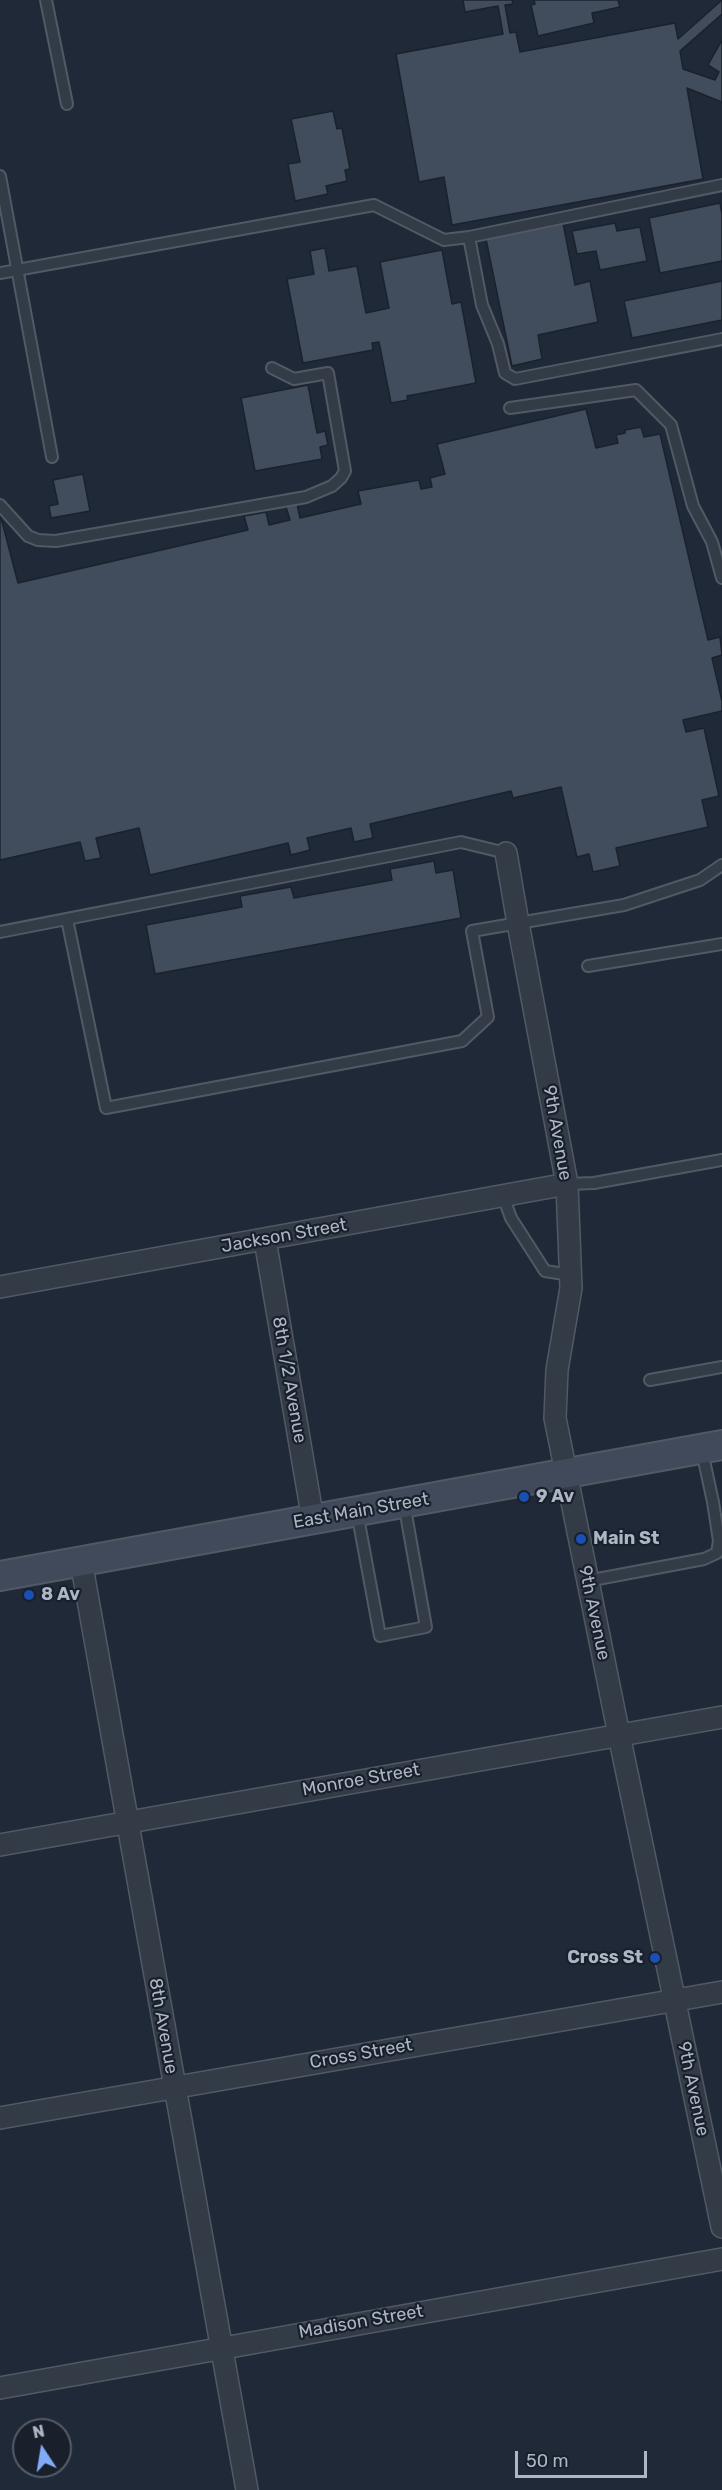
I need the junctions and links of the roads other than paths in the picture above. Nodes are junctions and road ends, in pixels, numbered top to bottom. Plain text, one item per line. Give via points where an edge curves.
1 (46, 0) edge
2 (68, 104) dead end
3 (0, 176) edge
4 (722, 185) edge
5 (469, 237) junction
6 (17, 271) junction
7 (0, 273) edge
8 (722, 339) edge
9 (272, 368) dead end
10 (510, 408) dead end
11 (52, 457) dead end
12 (0, 505) edge
13 (722, 578) edge
14 (506, 853) joint
15 (722, 865) edge
16 (67, 919) junction
17 (518, 923) junction
18 (0, 932) edge
19 (722, 944) edge
20 (588, 966) dead end
21 (722, 1160) edge
22 (567, 1184) junction
23 (503, 1196) junction
24 (265, 1240) junction
25 (570, 1275) junction
26 (0, 1287) edge
27 (722, 1367) edge
28 (650, 1380) dead end
29 (712, 1447) edge
30 (566, 1473) junction
31 (404, 1503) junction
32 (357, 1512) junction
33 (313, 1520) junction
34 (81, 1561) junction
35 (0, 1576) edge
36 (587, 1581) junction
37 (722, 1717) edge
38 (619, 1735) junction
39 (126, 1821) junction
40 (0, 1845) edge
41 (722, 1992) edge
42 (675, 2000) junction
43 (174, 2086) junction
44 (0, 2118) edge
45 (722, 2226) edge
46 (722, 2259) edge
47 (220, 2347) junction
48 (0, 2388) edge
49 (247, 2490) edge

1 - 2 lane
3 - 6 lane
4 - 5 lane
5 - 6 lane via 444,240 374,205
5 - 8 lane via 482,305 505,373 515,379
6 - 7 lane
6 - 11 lane
9 - 12 lane via 294,379 328,373 345,471 332,486 306,497 56,542 28,536
10 - 13 lane via 636,390 671,425 693,506 712,542
14 - 16 lane via 461,842
14 - 17 street, 9th Avenue
15 - 17 lane via 700,880 624,906
16 - 17 lane via 105,1108 462,1041 488,1017 472,931
16 - 18 lane
17 - 22 street, 9th Avenue
19 - 20 lane
21 - 22 lane via 594,1183
22 - 23 street, Jackson Street
22 - 25 street, 9th Avenue
23 - 24 street, Jackson Street
23 - 25 lane via 511,1218 545,1271
24 - 26 street, Jackson Street
24 - 33 street, 8th 1/2 Avenue
25 - 30 street, 9th Avenue via 557,1370 555,1418
27 - 28 lane
29 - 30 main road, East Main Street
29 - 36 lane via 717,1552 704,1559
30 - 31 main road, East Main Street
30 - 36 street, 9th Avenue
31 - 32 main road, East Main Street
31 - 32 lane via 426,1627 380,1636
32 - 33 main road, East Main Street
33 - 34 main road, East Main Street
34 - 35 main road, East Main Street
34 - 39 street, 8th Avenue
36 - 38 street, 9th Avenue
37 - 38 street, Monroe Street
38 - 39 street, Monroe Street
38 - 42 street, 9th Avenue
39 - 40 street, Monroe Street
39 - 43 street, 8th Avenue
41 - 42 street, Cross Street
42 - 43 street, Cross Street
42 - 45 street, 9th Avenue
43 - 44 street, Cross Street
43 - 47 street, 8th Avenue
46 - 47 street, Madison Street
47 - 48 street, Madison Street
47 - 49 street, 8th Avenue

